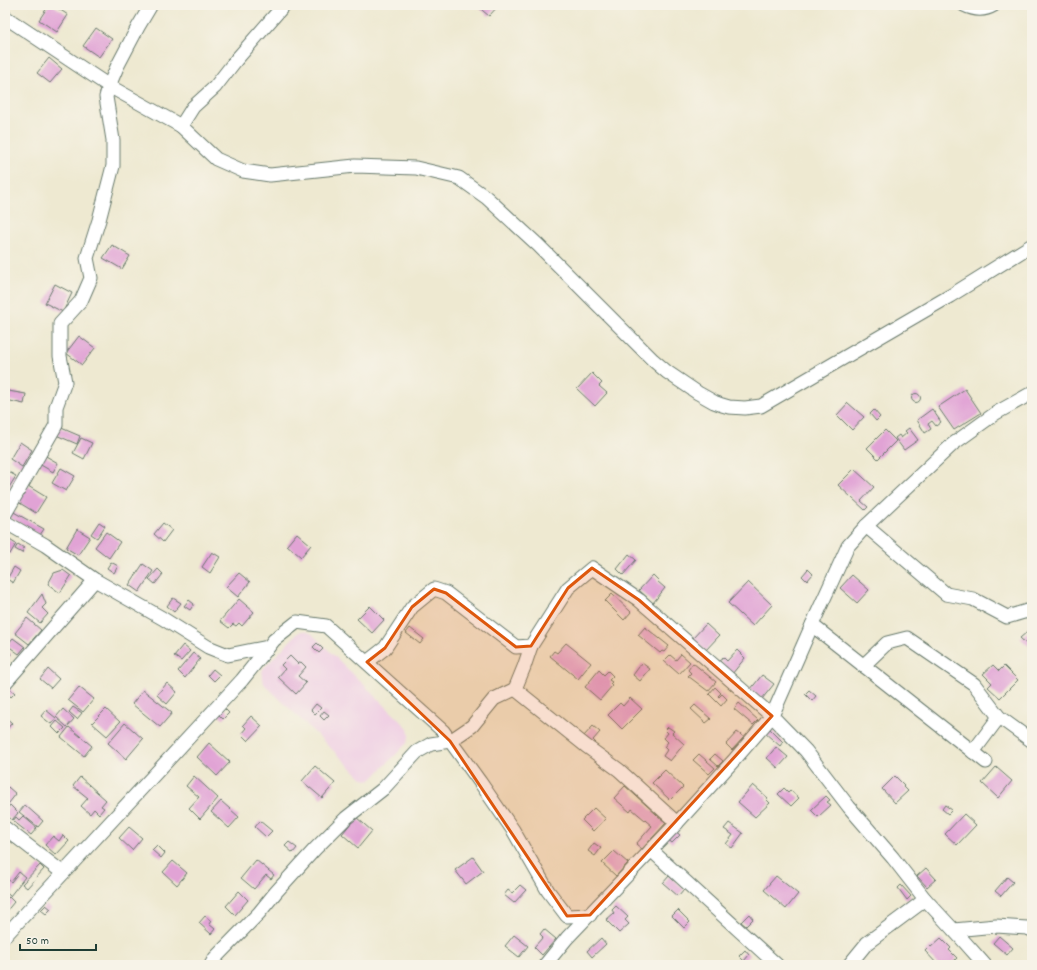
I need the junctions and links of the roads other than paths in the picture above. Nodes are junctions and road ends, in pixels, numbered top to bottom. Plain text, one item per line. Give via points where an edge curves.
1 (151, 5) edge
2 (284, 5) edge
3 (964, 5) edge
4 (994, 5) edge
5 (5, 17) edge
6 (109, 86) junction
7 (181, 126) junction
8 (1032, 245) edge
9 (1032, 393) edge
10 (5, 514) edge
11 (5, 522) edge
12 (866, 526) junction
13 (95, 580) junction
14 (1032, 614) edge
15 (812, 625) junction
16 (531, 646) junction
17 (268, 648) junction
18 (367, 662) junction
19 (863, 666) junction
20 (5, 683) edge
21 (514, 689) junction
22 (772, 716) junction
23 (1000, 717) junction
24 (450, 741) junction
25 (1032, 741) edge
26 (973, 752) junction
27 (986, 762) dead end
28 (677, 823) junction
29 (5, 828) edge
30 (652, 850) junction
31 (63, 874) junction
32 (925, 899) junction
33 (590, 915) junction
34 (567, 916) junction
35 (954, 930) junction
36 (1032, 930) edge
37 (5, 936) edge
38 (567, 938) junction
39 (211, 965) edge
40 (545, 965) edge
41 (777, 965) edge
42 (849, 965) edge
43 (985, 965) edge

1 - 6 street
2 - 7 street via 215,87 193,107
3 - 4 street via 979,10
5 - 6 street
6 - 7 street
6 - 10 street via 106,97 113,140 113,166 87,258 91,278 81,301 60,324 60,356 65,382 56,407 56,425
7 - 8 street via 216,159 243,171 270,175 355,166 416,168 459,178 486,198 532,240 672,376 714,402 733,408 761,406
9 - 12 street via 996,413 953,444
11 - 13 street
12 - 14 street via 946,594 973,599 1006,617 1027,611
12 - 15 street via 848,546
13 - 17 street via 208,647 228,655
13 - 20 street
15 - 19 street
15 - 22 street
16 - 18 street via 516,647 446,593 434,589 412,607 385,648
16 - 21 street
16 - 22 street via 568,588 592,568 639,600
17 - 18 street via 297,622 326,626
17 - 31 street via 242,680
18 - 24 street via 443,731
19 - 23 street via 887,643 907,638 974,684
19 - 26 street
21 - 24 street via 494,700 472,726
21 - 28 street via 619,770
22 - 28 street
22 - 32 street via 806,751
23 - 25 street
23 - 26 street
24 - 34 street via 513,830 548,891
24 - 39 street via 431,744 417,752 382,789 346,818
26 - 27 street
28 - 30 street
29 - 31 street
30 - 33 street
30 - 41 street
31 - 37 street
32 - 35 street
32 - 42 street via 867,943
33 - 34 street
33 - 38 street
34 - 38 street
35 - 36 street via 996,926
35 - 43 street
38 - 40 street

